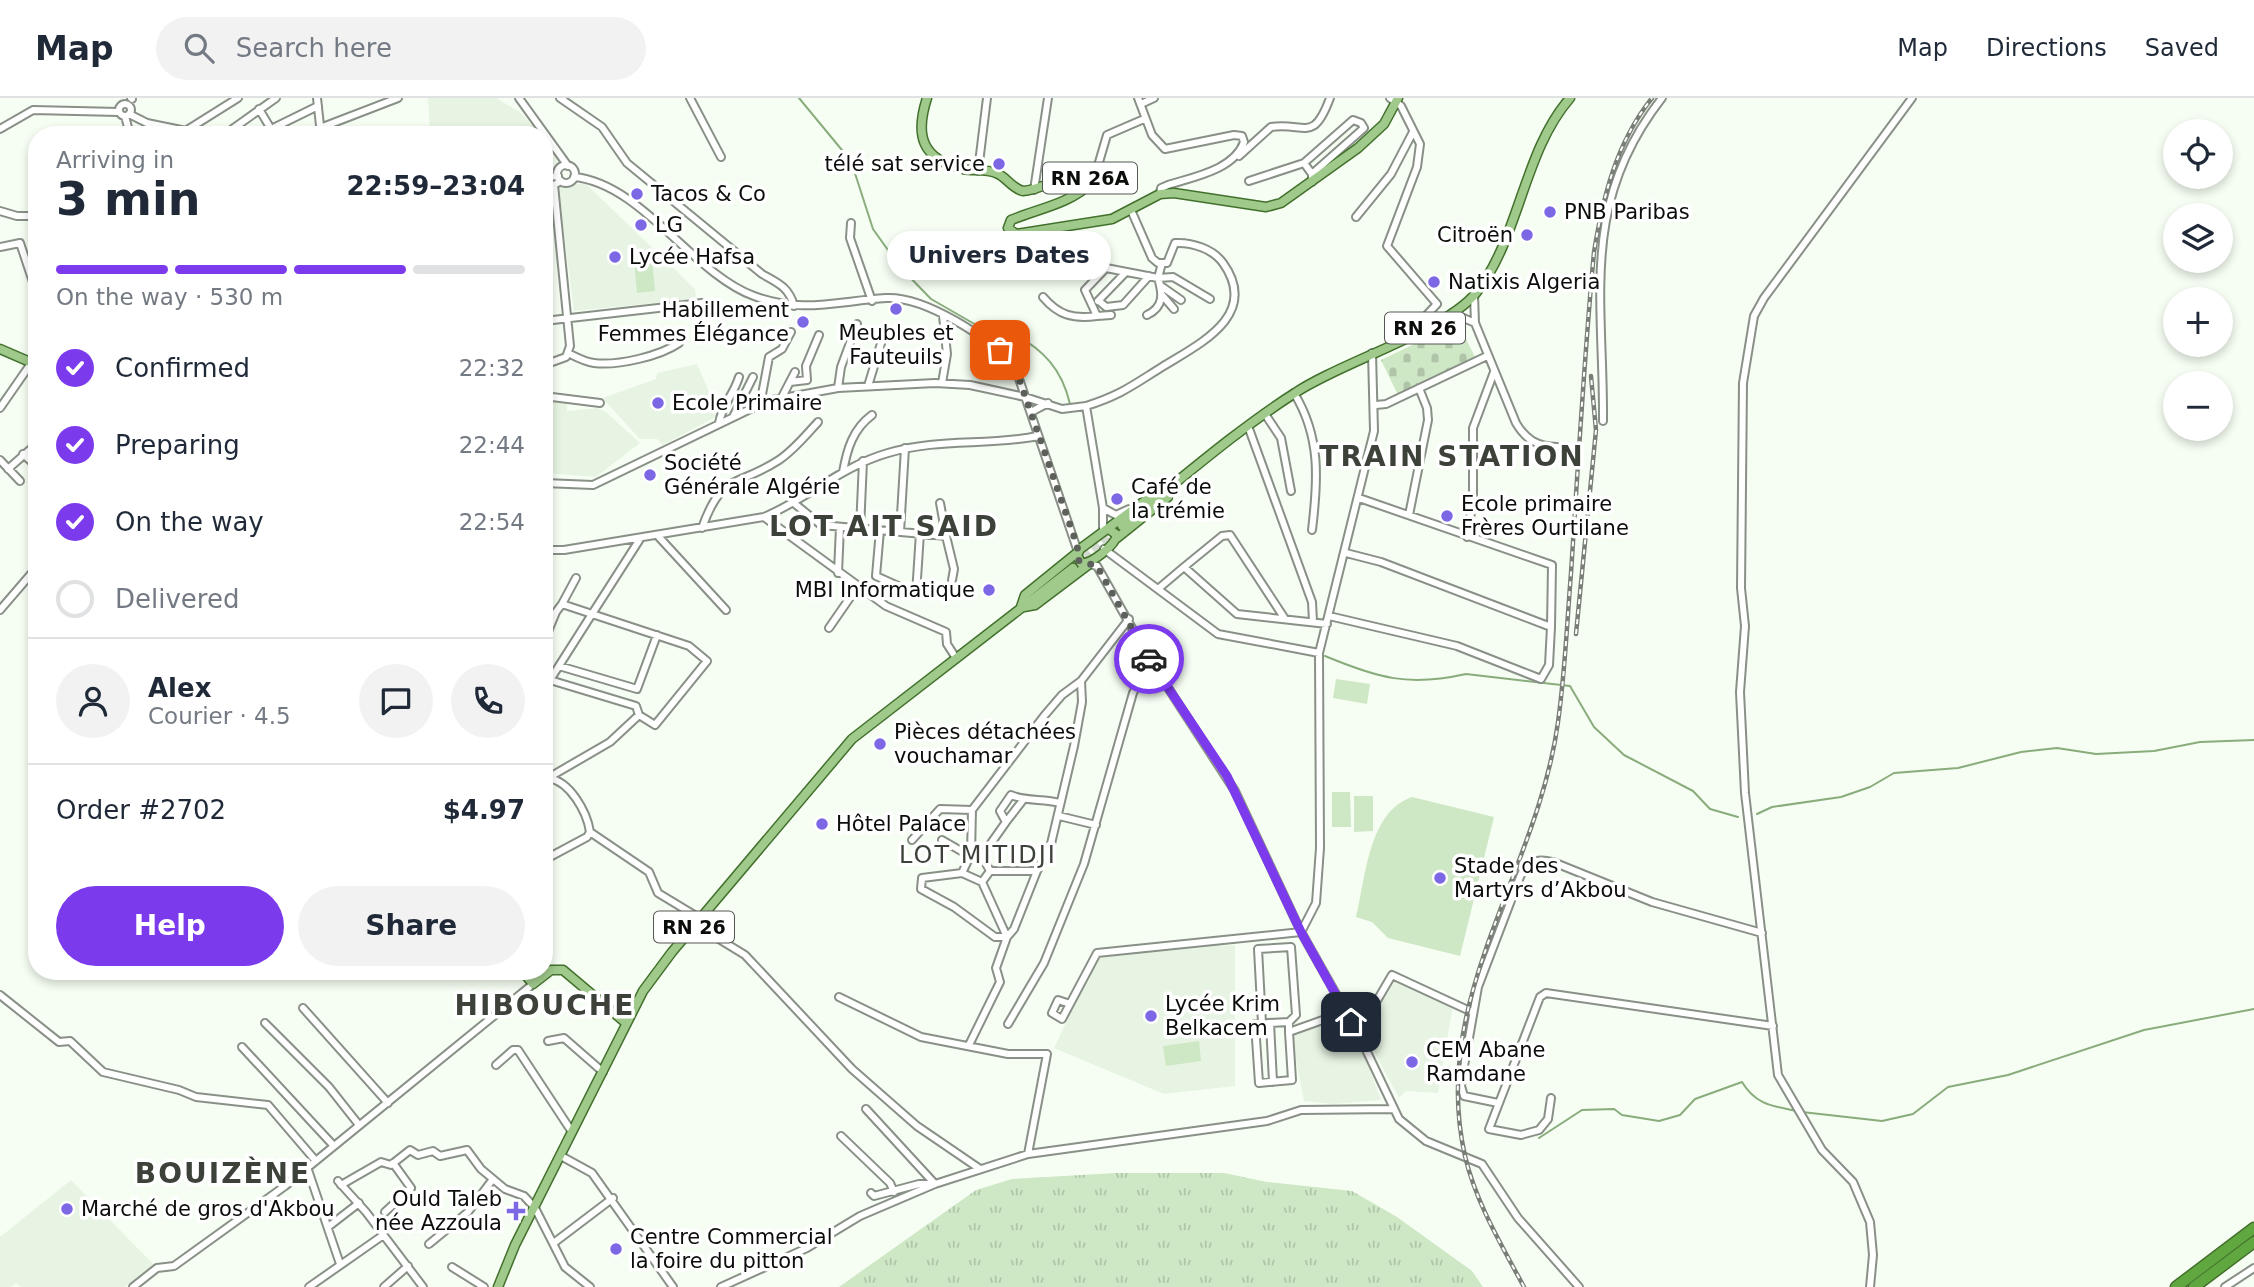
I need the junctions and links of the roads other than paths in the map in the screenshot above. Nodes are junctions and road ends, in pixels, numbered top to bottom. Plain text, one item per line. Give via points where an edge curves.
1 (238, 98) edge
2 (276, 98) edge
3 (317, 98) edge
4 (398, 98) edge
5 (518, 98) edge
6 (560, 98) edge
7 (690, 98) edge
8 (927, 98) edge
9 (987, 98) edge
10 (1048, 98) edge
11 (1154, 98) edge
12 (1330, 98) edge
13 (1570, 98) edge
14 (1662, 98) edge
15 (1912, 98) edge
16 (1394, 99) edge
17 (131, 100) edge
18 (1140, 101) edge
19 (318, 106) junction
20 (259, 109) junction
21 (124, 114) junction
22 (1144, 119) junction
23 (127, 126) edge
24 (162, 126) edge
25 (198, 126) edge
26 (236, 126) edge
27 (269, 126) edge
28 (277, 126) edge
29 (320, 126) edge
30 (335, 126) edge
31 (539, 126) edge
32 (0, 130) edge
33 (1413, 131) junction
34 (553, 146) edge
35 (721, 157) dead end
36 (1235, 157) junction
37 (1304, 163) junction
38 (568, 166) junction
39 (978, 170) junction
40 (1089, 176) junction
41 (574, 177) junction
42 (553, 178) edge
43 (1312, 178) junction
44 (559, 179) junction
45 (1249, 181) dead end
46 (1034, 190) junction
47 (1160, 194) junction
48 (1131, 210) junction
49 (0, 211) edge
50 (28, 216) edge
51 (1356, 217) dead end
52 (850, 223) dead end
53 (0, 247) edge
54 (1162, 263) junction
55 (28, 267) edge
56 (1126, 272) junction
57 (1149, 276) junction
58 (1158, 278) junction
59 (1161, 286) junction
60 (1162, 295) junction
61 (1474, 295) junction
62 (1043, 297) dead end
63 (1089, 299) junction
64 (1210, 299) dead end
65 (1181, 300) dead end
66 (872, 301) junction
67 (1099, 301) junction
68 (702, 303) dead end
69 (794, 306) junction
70 (1174, 309) dead end
71 (1451, 313) junction
72 (1111, 315) dead end
73 (1147, 315) dead end
74 (943, 316) junction
75 (1097, 316) junction
76 (569, 318) junction
77 (553, 320) edge
78 (1475, 323) junction
79 (858, 324) dead end
80 (886, 327) dead end
81 (791, 332) dead end
82 (819, 335) dead end
83 (1408, 336) junction
84 (679, 343) dead end
85 (0, 349) edge
86 (568, 353) junction
87 (1372, 353) junction
88 (1487, 356) junction
89 (28, 361) edge
90 (553, 364) edge
91 (28, 371) edge
92 (795, 372) dead end
93 (1494, 372) junction
94 (739, 377) dead end
95 (753, 377) dead end
96 (790, 382) junction
97 (942, 383) junction
98 (868, 386) junction
99 (838, 388) junction
100 (1419, 388) junction
101 (1294, 393) junction
102 (553, 397) edge
103 (1025, 397) junction
104 (782, 399) junction
105 (600, 403) dead end
106 (1048, 403) junction
107 (760, 405) junction
108 (1376, 405) junction
109 (1086, 406) junction
110 (0, 408) edge
111 (1031, 412) junction
112 (1265, 414) junction
113 (734, 415) junction
114 (872, 415) dead end
115 (1603, 421) dead end
116 (719, 422) junction
117 (818, 422) dead end
118 (1248, 426) junction
119 (1038, 436) junction
120 (1557, 447) dead end
121 (905, 448) junction
122 (28, 450) edge
123 (23, 454) junction
124 (28, 458) edge
125 (0, 460) edge
126 (863, 461) junction
127 (8, 469) junction
128 (843, 472) junction
129 (1188, 474) junction
130 (20, 481) dead end
131 (553, 483) edge
132 (1291, 491) dead end
133 (1359, 498) junction
134 (1147, 499) junction
135 (940, 503) dead end
136 (795, 504) junction
137 (1103, 508) junction
138 (1409, 515) junction
139 (764, 517) junction
140 (1122, 526) tunnel mouth
141 (839, 527) junction
142 (1105, 527) junction
143 (702, 528) junction
144 (860, 528) junction
145 (880, 530) junction
146 (1312, 530) dead end
147 (1072, 531) junction
148 (900, 532) junction
149 (920, 533) junction
150 (658, 536) junction
151 (946, 536) junction
152 (1467, 537) junction
153 (1117, 538) junction
154 (640, 539) junction
155 (1094, 541) junction
156 (1104, 549) junction
157 (553, 550) edge
158 (1078, 552) junction
159 (1346, 553) junction
160 (1113, 555) junction
161 (1093, 565) junction
162 (1184, 567) junction
163 (1073, 568) tunnel mouth
164 (838, 573) junction
165 (28, 577) edge
166 (576, 578) dead end
167 (952, 580) dead end
168 (858, 586) junction
169 (1158, 589) junction
170 (562, 604) junction
171 (1021, 608) junction
172 (0, 610) edge
173 (726, 610) dead end
174 (592, 614) junction
175 (1329, 616) junction
176 (553, 619) edge
177 (1129, 619) junction
178 (1285, 619) junction
179 (1313, 622) junction
180 (1327, 624) junction
181 (1551, 627) junction
182 (828, 628) dead end
183 (657, 635) junction
184 (1319, 653) junction
185 (956, 658) junction
186 (1150, 660) junction
187 (559, 666) junction
188 (553, 675) edge
189 (553, 681) edge
190 (1081, 681) junction
191 (639, 715) junction
192 (553, 772) edge
193 (553, 778) edge
194 (1023, 800) junction
195 (1060, 803) junction
196 (972, 810) junction
197 (1059, 817) junction
198 (1006, 822) junction
199 (1096, 825) junction
200 (590, 832) junction
201 (912, 840) dead end
202 (942, 840) dead end
203 (553, 855) edge
204 (970, 855) junction
205 (982, 856) junction
206 (990, 871) junction
207 (1037, 871) junction
208 (962, 873) junction
209 (982, 883) junction
210 (699, 922) junction
211 (1301, 932) junction
212 (1762, 933) junction
213 (1007, 937) junction
214 (553, 970) edge
215 (530, 980) edge
216 (538, 980) edge
217 (533, 984) junction
218 (0, 995) edge
219 (839, 997) dead end
220 (1069, 1004) dead end
221 (1372, 1006) junction
222 (303, 1008) dead end
223 (1345, 1012) junction
224 (1472, 1012) junction
225 (1289, 1022) junction
226 (1351, 1022) junction
227 (265, 1023) dead end
228 (626, 1023) junction
229 (1266, 1023) junction
230 (1008, 1024) dead end
231 (1773, 1026) junction
232 (1289, 1032) junction
233 (1358, 1033) junction
234 (548, 1041) dead end
235 (969, 1045) junction
236 (242, 1047) dead end
237 (496, 1065) dead end
238 (603, 1072) junction
239 (1273, 1082) junction
240 (1551, 1098) dead end
241 (388, 1103) junction
242 (1498, 1103) junction
243 (866, 1109) dead end
244 (1392, 1109) junction
245 (359, 1125) junction
246 (572, 1132) junction
247 (841, 1136) dead end
248 (333, 1145) junction
249 (1028, 1154) junction
250 (561, 1156) junction
251 (315, 1160) junction
252 (393, 1163) junction
253 (307, 1167) junction
254 (980, 1169) junction
255 (493, 1179) junction
256 (935, 1184) junction
257 (894, 1192) junction
258 (871, 1193) dead end
259 (613, 1198) junction
260 (359, 1203) junction
261 (535, 1208) junction
262 (385, 1212) dead end
263 (328, 1227) junction
264 (2254, 1228) edge
265 (383, 1236) junction
266 (555, 1242) junction
267 (2254, 1242) edge
268 (429, 1244) dead end
269 (340, 1264) junction
270 (408, 1266) junction
271 (452, 1267) dead end
272 (2254, 1268) edge
273 (133, 1287) edge
274 (309, 1287) edge
275 (384, 1287) edge
276 (422, 1287) edge
277 (484, 1287) edge
278 (498, 1287) edge
279 (590, 1287) edge
280 (673, 1287) edge
281 (721, 1287) edge
282 (1579, 1287) edge
283 (1870, 1287) edge
284 (2176, 1287) edge
285 (2194, 1287) edge
286 (2225, 1287) edge

1 - 25 street
2 - 20 street
3 - 19 street
4 - 30 street
5 - 31 street
6 - 69 street via 602,127 634,169 762,274 784,286
7 - 35 street
8 - 39 main road, RN 26A via 919,126 925,145 948,164
9 - 39 street
10 - 46 street
11 - 18 street
12 - 36 street via 1322,117 1310,127 1301,131 1271,127
13 - 61 main road, RN 26 via 1546,132 1502,243
14 - 115 street via 1625,159 1604,224 1600,281
15 - 212 street via 1764,299 1749,337 1743,383 1741,589 1745,626 1740,692 1745,793
16 - 33 street
16 - 43 main road, RN 26A via 1384,124
17 - 21 street via 131,109
17 - 21 street via 120,106
18 - 22 street
19 - 28 street
19 - 29 street
20 - 26 street
20 - 27 street
21 - 23 street
21 - 24 street
21 - 32 street via 33,110
22 - 36 street via 1165,149 1242,136 1244,142
22 - 40 street via 1107,135 1097,169
33 - 51 street via 1391,174
33 - 83 street via 1420,145 1417,167 1387,246 1437,304
34 - 38 street
36 - 47 street via 1199,176 1161,188
37 - 43 street
37 - 43 street via 1353,120 1362,123 1364,128 1356,137
37 - 45 street
38 - 41 street
38 - 44 street via 559,169
39 - 46 main road, RN 26A via 999,174 1017,190
40 - 46 main road, RN 26A via 1077,175
40 - 48 main road, RN 26A via 1085,188 1011,220 1009,231 1020,234 1095,223
41 - 44 street via 569,183
41 - 69 street via 605,185 751,295
42 - 44 street
43 - 47 main road, RN 26A via 1281,203 1266,207
44 - 76 street via 554,186
47 - 48 main road, RN 26A
48 - 54 street via 1152,258
49 - 50 street
52 - 66 street via 850,238
53 - 55 street via 20,243
54 - 58 street
54 - 109 street via 1171,257 1175,243 1218,257 1233,292 1225,322 1200,346 1135,387
56 - 57 street
56 - 63 street via 1106,268 1085,290
56 - 67 street
57 - 58 street
57 - 67 street via 1123,305 1106,307
58 - 59 street
58 - 64 street via 1173,277
59 - 60 street
59 - 65 street
60 - 70 street
60 - 73 street via 1158,314
61 - 71 main road, RN 26
61 - 78 street
62 - 75 street via 1060,314
63 - 67 street
63 - 75 street
66 - 69 street
66 - 74 street via 888,298 912,303
68 - 76 street
71 - 78 street
71 - 83 main road, RN 26
72 - 75 street
74 - 97 street via 947,354
74 - 103 street via 1000,350 1015,367
76 - 77 street
76 - 86 street
78 - 88 street
79 - 99 street
80 - 98 street
81 - 107 street via 782,349 769,357
82 - 96 street via 806,366 807,380
83 - 87 main road, RN 26
84 - 86 street via 654,356 614,362 593,363
85 - 89 main road
86 - 90 street
87 - 101 main road, RN 26
87 - 108 street
88 - 93 street
88 - 100 street
91 - 110 street
92 - 96 street
93 - 120 street via 1523,435 1531,442
93 - 152 street via 1473,428 1473,499
94 - 116 street
95 - 113 street
96 - 104 street
97 - 98 street
97 - 103 street
98 - 99 street
99 - 104 street
100 - 108 street
100 - 138 street via 1428,420
101 - 112 main road, RN 26
101 - 146 street via 1312,427 1317,458
102 - 105 street
103 - 106 street
103 - 111 street
104 - 107 street
106 - 109 street via 1062,409
106 - 111 street
107 - 113 street
108 - 133 street
109 - 137 street
111 - 119 street
112 - 118 main road, RN 26
112 - 132 street via 1281,438
113 - 116 street
114 - 128 street via 850,443
116 - 131 street via 609,480 593,485
117 - 143 street via 779,460 724,486 710,504
118 - 129 main road, RN 26
118 - 179 street via 1312,602
119 - 121 street
119 - 147 street
121 - 126 street
121 - 148 street
122 - 123 street
123 - 124 street
123 - 127 street
125 - 127 street
126 - 128 street
126 - 144 street
127 - 130 street
128 - 136 street
129 - 134 main road, RN 26 via 1174,478
129 - 140 main road, RN 26
129 - 153 main road, RN 26 via 1181,486
133 - 138 street
133 - 159 street
134 - 137 street via 1116,515
134 - 142 main road, RN 26
135 - 151 street
136 - 139 street
136 - 141 street via 821,525
137 - 142 street
138 - 152 street
139 - 143 street
139 - 164 street
141 - 144 street
141 - 164 street
142 - 153 main road
142 - 155 main road, RN 26
143 - 150 street
144 - 145 street
145 - 148 street
145 - 149 street via 877,576 916,594
147 - 155 street
147 - 158 street
148 - 149 street
149 - 151 street
150 - 154 street
150 - 173 street
151 - 167 street
152 - 181 street via 1552,565
153 - 156 main road, RN 26
153 - 160 street
154 - 157 street
154 - 174 street
155 - 158 main road, RN 26
156 - 160 street
156 - 161 main road, RN 26
158 - 161 main road via 1079,561
158 - 171 main road, RN 26 via 1025,595
159 - 175 street
159 - 181 street via 1405,570
160 - 169 street
161 - 171 main road, RN 26 via 1035,605
161 - 177 street
162 - 169 street
162 - 178 street via 1237,614
162 - 178 street via 1222,536 1230,535
163 - 171 main road, RN 26
164 - 168 street
165 - 172 street
166 - 170 street
168 - 182 street
168 - 185 street via 886,606 946,632
169 - 184 street via 1218,634
170 - 174 street
170 - 176 street
171 - 185 main road, RN 26
174 - 183 street
174 - 187 street
175 - 180 street
175 - 181 street via 1457,646 1541,679 1549,665
177 - 186 street
177 - 190 street
178 - 179 street
179 - 180 street
180 - 184 street
183 - 187 street via 637,689
183 - 191 street via 689,646 706,661 655,725
184 - 211 street via 1320,848 1316,903
185 - 210 main road, RN 26 via 852,740
186 - 199 street via 1133,693
186 - 211 street via 1227,776
187 - 188 street
189 - 191 street via 636,706
190 - 195 street via 1082,702
190 - 196 street via 1044,716
191 - 192 street via 610,742
193 - 200 street via 576,799
194 - 195 street
194 - 198 street
194 - 198 street via 1011,795 1000,811
195 - 197 street
196 - 201 street via 940,809
196 - 204 street
197 - 199 street
197 - 207 street
198 - 205 street
199 - 230 street via 1044,963
200 - 203 street
200 - 210 street via 649,872 658,892
202 - 204 street
204 - 205 street
204 - 208 street
205 - 206 street
206 - 207 street
206 - 209 street
207 - 213 street
208 - 209 street
208 - 213 street via 922,878 921,889 995,937
209 - 213 street
210 - 228 main road, RN 26 via 643,991
210 - 254 street via 745,955 852,1069 917,1126
211 - 220 street via 1097,953
211 - 223 street
212 - 224 street via 1652,902 1553,862 1535,860 1523,869
212 - 231 street
213 - 235 street via 996,968 1000,982
214 - 228 main road via 563,970
215 - 217 main road
216 - 217 main road
217 - 241 street
218 - 251 street via 60,1042 70,1041 103,1072 195,1097 268,1105
219 - 235 street via 921,1037
221 - 224 street via 1390,975 1397,975
221 - 226 street
221 - 233 street
222 - 241 street
223 - 226 street
223 - 232 street
224 - 242 street via 1462,1091 1466,1097
225 - 229 street
225 - 229 street via 1296,1014 1292,947 1258,949
225 - 232 street
226 - 233 street
227 - 245 street via 329,1087
228 - 238 main road, RN 26
229 - 239 street
229 - 239 street via 1255,1024 1259,1083
231 - 242 street via 1546,993 1540,997
231 - 283 street via 1780,1081 1822,1150 1853,1182 1870,1222
232 - 239 street via 1292,1080
233 - 244 street
234 - 238 street via 564,1038
235 - 249 street via 1018,1055 1048,1054
236 - 248 street
237 - 246 street via 518,1050
238 - 246 main road, RN 26
240 - 242 street via 1546,1123 1528,1134 1489,1129
241 - 245 street
243 - 256 street
244 - 249 street via 1301,1110 1267,1121
244 - 282 street via 1405,1127 1426,1142 1482,1164 1518,1218
245 - 248 street
246 - 250 main road, RN 26
247 - 257 street
248 - 251 street
249 - 254 street
250 - 259 street via 592,1173
250 - 261 main road, RN 26
251 - 253 street
252 - 255 street via 410,1150 440,1156 466,1149
252 - 260 street via 382,1162 340,1183
252 - 262 street via 411,1188
253 - 263 street
253 - 273 street via 174,1266 158,1268
254 - 256 street
255 - 261 street via 524,1196
255 - 268 street via 468,1212
256 - 257 street
256 - 281 street via 860,1216 807,1248
257 - 258 street
259 - 266 street
259 - 280 street
260 - 263 street
260 - 265 street
261 - 266 street
261 - 278 main road, RN 26
263 - 269 street
264 - 284 highway
265 - 269 street
265 - 270 street
266 - 279 street via 565,1267
267 - 285 highway
269 - 274 street
270 - 275 street
270 - 276 street
271 - 277 street
272 - 286 street

